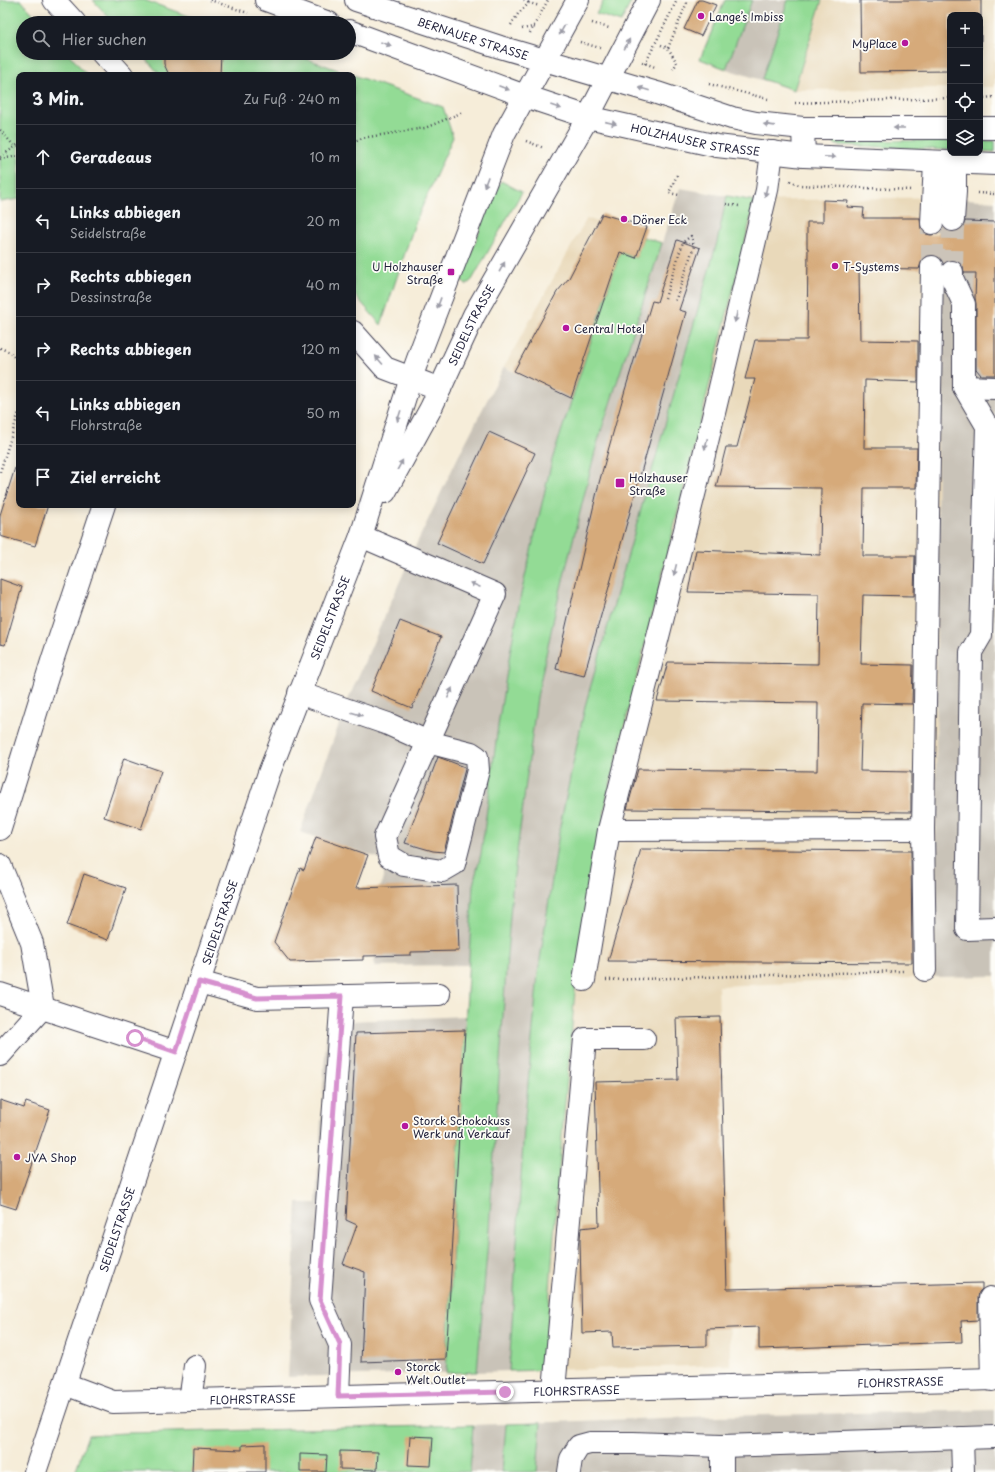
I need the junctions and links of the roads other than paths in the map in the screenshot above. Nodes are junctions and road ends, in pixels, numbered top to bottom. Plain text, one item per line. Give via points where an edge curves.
1 (54, 0) edge
2 (356, 0) edge
3 (578, 0) edge
4 (649, 0) edge
5 (260, 8) edge
6 (69, 16) edge
7 (297, 16) edge
8 (356, 33) edge
9 (108, 60) edge
10 (545, 60) junction
11 (119, 72) edge
12 (609, 78) junction
13 (525, 96) junction
14 (588, 117) junction
15 (803, 128) junction
16 (947, 128) edge
17 (983, 128) edge
18 (995, 128) edge
19 (804, 156) junction
20 (771, 162) junction
21 (945, 162) junction
22 (995, 164) edge
23 (943, 221) tunnel mouth
24 (356, 335) edge
25 (411, 378) junction
26 (964, 387) junction
27 (995, 388) edge
28 (440, 389) junction
29 (103, 508) edge
30 (361, 536) junction
31 (299, 693) junction
32 (428, 742) junction
33 (0, 829) edge
34 (924, 829) junction
35 (609, 830) junction
36 (0, 866) edge
37 (995, 928) edge
38 (925, 970) road end
39 (584, 980) dead end
40 (199, 982) junction
41 (0, 994) edge
42 (439, 994) dead end
43 (342, 996) junction
44 (43, 1007) junction
45 (644, 1039) dead end
46 (176, 1052) junction
47 (0, 1055) edge
48 (990, 1298) dead end
49 (195, 1366) dead end
50 (993, 1380) edge
51 (65, 1384) junction
52 (554, 1390) junction
53 (338, 1396) junction
54 (190, 1400) junction
55 (995, 1437) edge
56 (962, 1438) junction
57 (722, 1446) junction
58 (35, 1472) edge
59 (569, 1472) edge
60 (722, 1472) edge
61 (963, 1472) edge

1 - 6 main road
2 - 10 main road, BERNAUER STRASSE
3 -> 10 main road, SEIDELSTRASSE
12 -> 4 main road, SEIDELSTRASSE
5 - 7 main road
8 -> 13 main road
9 - 11 main road
10 - 12 main road, BERNAUER STRASSE
10 - 13 main road, SEIDELSTRASSE
12 - 14 main road, SEIDELSTRASSE
15 -> 12 main road via 732,118
13 -> 14 main road, HOLZHAUSER STRASSE
13 -> 25 main road, SEIDELSTRASSE via 504,134
14 -> 20 main road, HOLZHAUSER STRASSE via 717,146
28 -> 14 main road, SEIDELSTRASSE via 474,316
16 -> 15 main road
15 - 19 main road
17 - 18 main road
19 - 20 main road, HOLZHAUSER STRASSE
19 -> 21 main road, HOLZHAUSER STRASSE
20 -> 35 main road via 703,459
21 - 22 main road, HOLZHAUSER STRASSE
21 - 23 main road
25 -> 24 main road via 385,368
25 - 28 main road
25 -> 30 main road, SEIDELSTRASSE
26 - 27 main road
26 - 34 main road via 964,304 952,278 942,269 930,367
26 - 37 main road via 987,426 981,635 971,652 967,929
30 -> 28 main road, SEIDELSTRASSE
29 - 33 main road
30 - 31 main road, SEIDELSTRASSE
32 -> 30 main road via 495,594
31 -> 32 main road via 388,724
31 - 40 main road, SEIDELSTRASSE via 269,773
32 - 32 main road via 385,837 389,856 404,866 442,871 454,864 478,770 477,757 471,753
34 - 35 main road
34 - 38 main road
35 - 39 main road
36 - 44 main road via 32,943
40 - 43 main road via 257,998
40 - 46 main road, SEIDELSTRASSE
41 - 44 main road
42 - 43 main road
43 - 53 main road via 320,1300 340,1344
44 - 46 main road
44 - 47 main road
45 - 52 main road via 585,1039
46 - 51 main road, SEIDELSTRASSE
48 - 50 main road
49 - 54 main road
50 - 52 main road, FLOHRSTRASSE
51 - 54 main road, FLOHRSTRASSE via 113,1402
51 - 58 main road, SEIDELSTRASSE
52 - 53 main road, FLOHRSTRASSE
53 - 54 main road, FLOHRSTRASSE
55 - 56 main road
56 - 57 main road
56 - 61 main road
57 - 59 main road via 590,1443 579,1446 571,1459
57 - 60 main road

